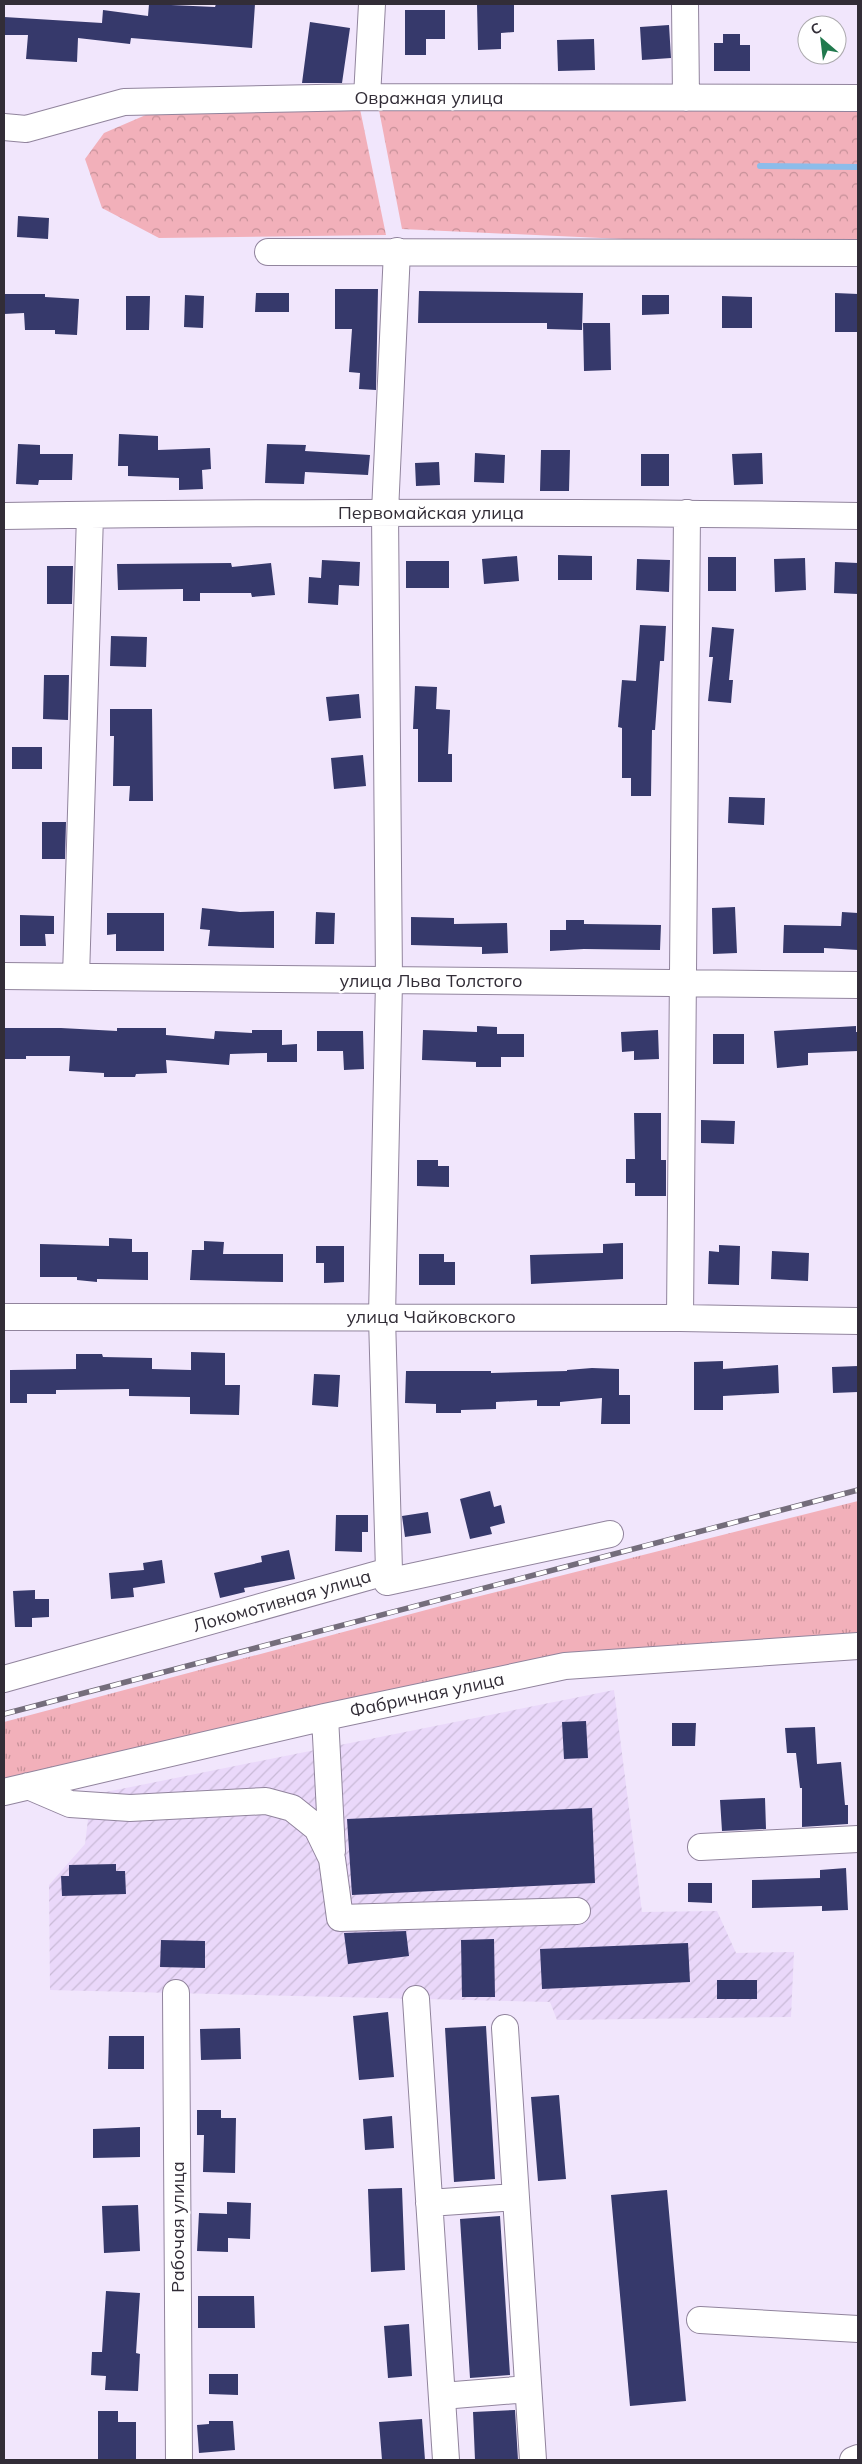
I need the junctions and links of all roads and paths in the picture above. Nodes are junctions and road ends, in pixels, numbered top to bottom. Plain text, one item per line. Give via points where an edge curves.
1 (372, 4) edge
2 (686, 4) edge
3 (367, 97) junction
4 (686, 98) junction
5 (858, 98) edge
6 (4, 127) edge
7 (396, 251) junction
8 (268, 252) dead end
9 (858, 253) edge
10 (385, 512) junction
11 (687, 513) junction
12 (90, 515) junction
13 (4, 516) edge
14 (858, 516) edge
15 (4, 976) edge
16 (76, 977) junction
17 (389, 981) junction
18 (683, 982) junction
19 (858, 985) edge
20 (4, 1317) edge
21 (382, 1317) junction
22 (680, 1318) junction
23 (858, 1321) edge
24 (610, 1534) dead end
25 (389, 1571) junction
26 (858, 1646) edge
27 (4, 1679) edge
28 (325, 1717) junction
29 (16, 1789) edge
30 (858, 1839) edge
31 (701, 1847) dead end
32 (332, 1859) junction
33 (577, 1911) dead end
34 (176, 1993) dead end
35 (416, 1999) dead end
36 (505, 2028) dead end
37 (515, 2197) junction
38 (429, 2203) junction
39 (700, 2320) dead end
40 (858, 2329) edge
41 (528, 2389) junction
42 (442, 2396) junction
43 (858, 2458) edge
44 (179, 2460) edge
45 (446, 2460) edge
46 (533, 2460) edge
47 (853, 2460) edge

1 - 3 street
2 - 4 street
3 - 4 street, Овражная улица
3 - 6 street, Овражная улица via 124,102 26,129
4 - 5 street, Овражная улица
7 - 8 street
7 - 9 street
7 - 10 street
10 - 11 street, Первомайская улица
10 - 12 street, Первомайская улица
10 - 17 street
11 - 14 street, Первомайская улица
11 - 18 street
12 - 13 street, Первомайская улица
12 - 16 street
15 - 16 street, улица Льва Толстого
16 - 17 street, улица Льва Толстого
17 - 18 street, улица Льва Толстого
17 - 21 street
18 - 19 street, улица Льва Толстого
18 - 22 street
20 - 21 street, улица Чайковского
21 - 22 street, улица Чайковского
21 - 25 street
22 - 23 street, улица Чайковского
24 - 25 street, Локомотивная улица via 387,1582
25 - 27 street, Локомотивная улица
26 - 28 street, Фабричная улица via 564,1666
28 - 29 street, Фабричная улица
28 - 32 street
29 - 32 street via 70,1804 130,1808 266,1801 292,1808 317,1828
30 - 31 street
32 - 33 street via 340,1918
34 - 44 street, Рабочая улица
35 - 38 street
36 - 37 street
37 - 38 street
37 - 41 street
38 - 42 street
39 - 40 street
41 - 42 street
41 - 46 street
42 - 45 street
43 - 47 street

